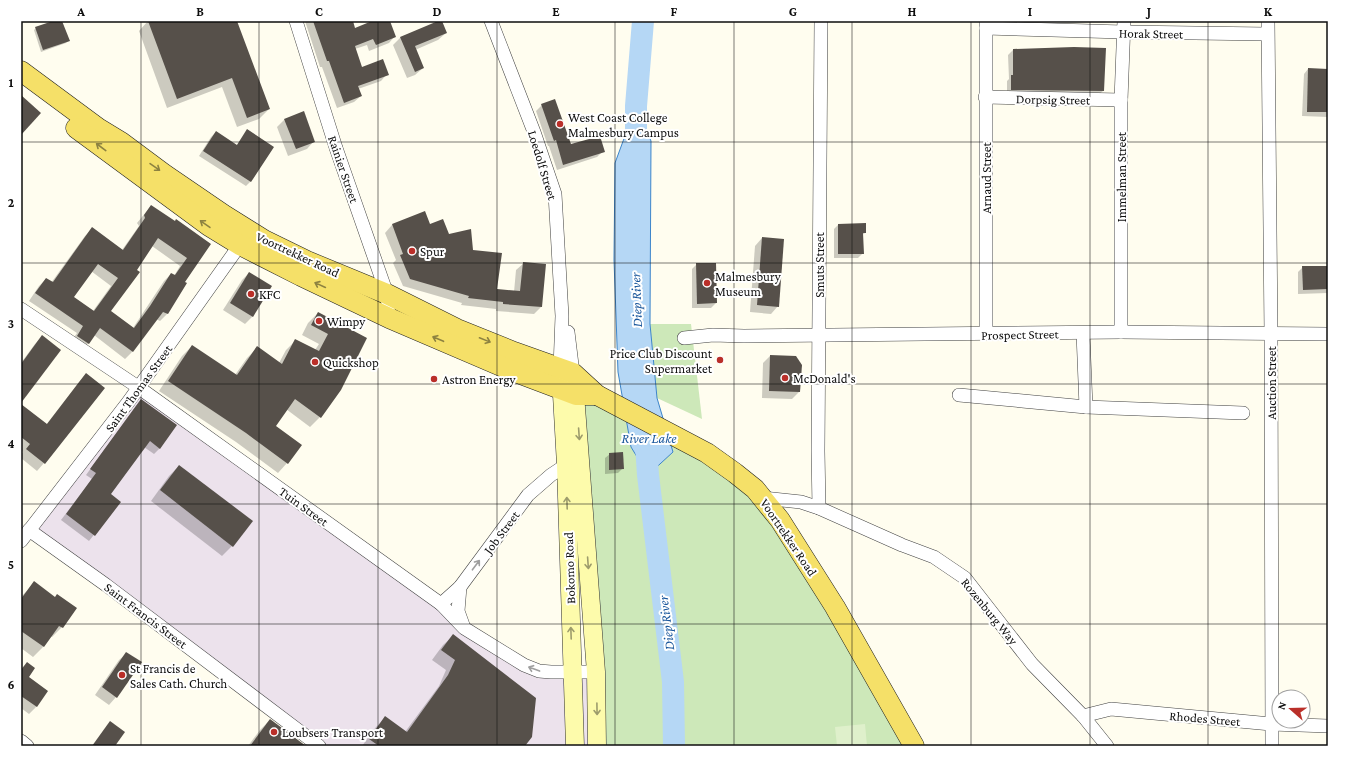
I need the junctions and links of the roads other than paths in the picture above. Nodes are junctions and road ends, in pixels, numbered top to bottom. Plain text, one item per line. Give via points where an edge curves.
1 (296, 21) edge
2 (491, 21) edge
3 (821, 21) edge
4 (1268, 21) edge
5 (986, 25) edge
6 (1124, 27) edge
7 (1267, 34) junction
8 (21, 71) edge
9 (21, 86) edge
10 (986, 98) junction
11 (1121, 100) junction
12 (245, 238) junction
13 (387, 294) junction
14 (21, 309) edge
15 (389, 318) junction
16 (1121, 332) junction
17 (1083, 333) junction
18 (986, 334) junction
19 (1271, 334) junction
20 (1328, 334) edge
21 (819, 336) junction
22 (684, 338) dead end
23 (567, 370) junction
24 (138, 387) junction
25 (569, 392) junction
26 (959, 395) dead end
27 (605, 399) junction
28 (1086, 407) junction
29 (1243, 413) dead end
30 (566, 465) junction
31 (764, 498) junction
32 (819, 508) junction
33 (29, 530) junction
34 (21, 541) edge
35 (460, 587) junction
36 (441, 604) junction
37 (464, 628) junction
38 (572, 672) junction
39 (596, 672) junction
40 (1271, 689) edge
41 (1083, 716) junction
42 (1271, 724) edge
43 (1311, 725) edge
44 (1328, 726) edge
45 (1271, 729) edge
46 (21, 742) edge
47 (27, 746) edge
48 (319, 746) edge
49 (575, 746) edge
50 (597, 746) edge
51 (914, 746) edge
52 (1107, 746) edge
53 (1272, 746) edge

1 - 13 street, Rainier Street via 336,148
2 - 23 street, Loedolf Street via 555,194
3 - 21 street, Smuts Street
4 - 7 street, Auction Street
5 - 6 street, Horak Street
5 - 10 street, Arnaud Street
6 - 7 street, Horak Street
6 - 11 street, Immelman Street
7 - 19 street, Auction Street
8 -> 12 main road, Voortrekker Road via 164,174
12 -> 9 main road, Voortrekker Road via 209,226
10 - 11 street, Dorpsig Street
10 - 18 street, Arnaud Street
11 - 16 street, Immelman Street
12 - 13 main road, Voortrekker Road
15 -> 12 main road, Voortrekker Road via 301,276
12 - 24 street, Saint Thomas Street
13 - 15 street, Rainier Street
13 -> 23 main road, Voortrekker Road via 457,329
14 - 24 street, Tuin Street
25 -> 15 main road, Voortrekker Road
16 - 17 street, Prospect Street
16 - 19 street, Prospect Street
17 - 18 street, Prospect Street
17 - 28 street
18 - 21 street, Prospect Street
19 - 20 street, Prospect Street
19 - 40 street, Auction Street
21 - 22 street, Prospect Street via 713,335
21 - 32 street, Smuts Street
23 - 25 main road
23 - 27 main road, Voortrekker Road
24 - 33 street, Saint Thomas Street
24 - 36 street, Tuin Street
25 - 27 main road, Voortrekker Road
25 - 30 main road, Bokomo Road
25 -> 39 main road, Bokomo Road
26 - 28 street
27 - 31 main road, Voortrekker Road via 707,453
28 - 29 street
35 -> 30 street, Job Street via 528,495
38 -> 30 main road, Bokomo Road
31 - 32 street, Rozenburg Way via 801,502
31 - 51 main road, Voortrekker Road via 835,607
32 - 41 street, Rozenburg Way via 934,557 964,578 1032,664
33 - 34 street, Saint Thomas Street
33 - 48 street, Saint Francis Street
35 - 36 street, Job Street
35 - 37 street via 458,611
36 - 37 street, Tuin Street
38 -> 37 street, Tuin Street via 539,671 524,665
38 - 39 street, Tuin Street
38 - 49 main road, Bokomo Road
39 -> 50 main road, Bokomo Road
41 - 42 street, Rhodes Street via 1111,709
41 - 52 street, Rozenburg Way
43 - 44 street, Rhodes Street
45 - 53 street, Auction Street
46 - 47 street

